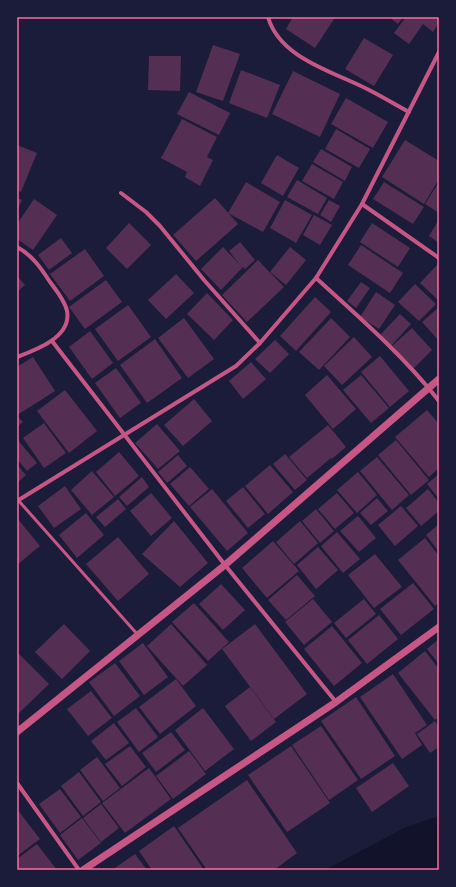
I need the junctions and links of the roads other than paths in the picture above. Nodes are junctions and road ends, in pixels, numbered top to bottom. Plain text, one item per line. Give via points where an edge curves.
1 (268, 17) edge
2 (439, 52) edge
3 (409, 112) junction
4 (121, 193) dead end
5 (362, 204) junction
6 (17, 247) edge
7 (439, 258) edge
8 (316, 278) junction
9 (52, 341) junction
10 (260, 343) junction
11 (17, 356) edge
12 (439, 379) edge
13 (429, 388) junction
14 (439, 401) edge
15 (124, 435) junction
16 (18, 501) edge
17 (225, 565) junction
18 (439, 627) edge
19 (138, 635) junction
20 (336, 702) junction
21 (17, 732) edge
22 (17, 783) edge
23 (79, 870) edge
24 (83, 870) edge

1 - 3 street via 274,32 295,53
2 - 3 street
3 - 5 street
4 - 10 street via 160,226
5 - 7 street
5 - 8 street
6 - 9 street via 37,263 66,306 65,328
8 - 10 street
8 - 13 street via 351,309
9 - 11 street
9 - 15 street
10 - 15 street via 236,366
12 - 13 street
13 - 14 street
13 - 17 street
15 - 16 street
15 - 17 street
16 - 19 lane
17 - 19 street
17 - 20 street
18 - 20 street
19 - 21 street
20 - 24 street
22 - 23 street

